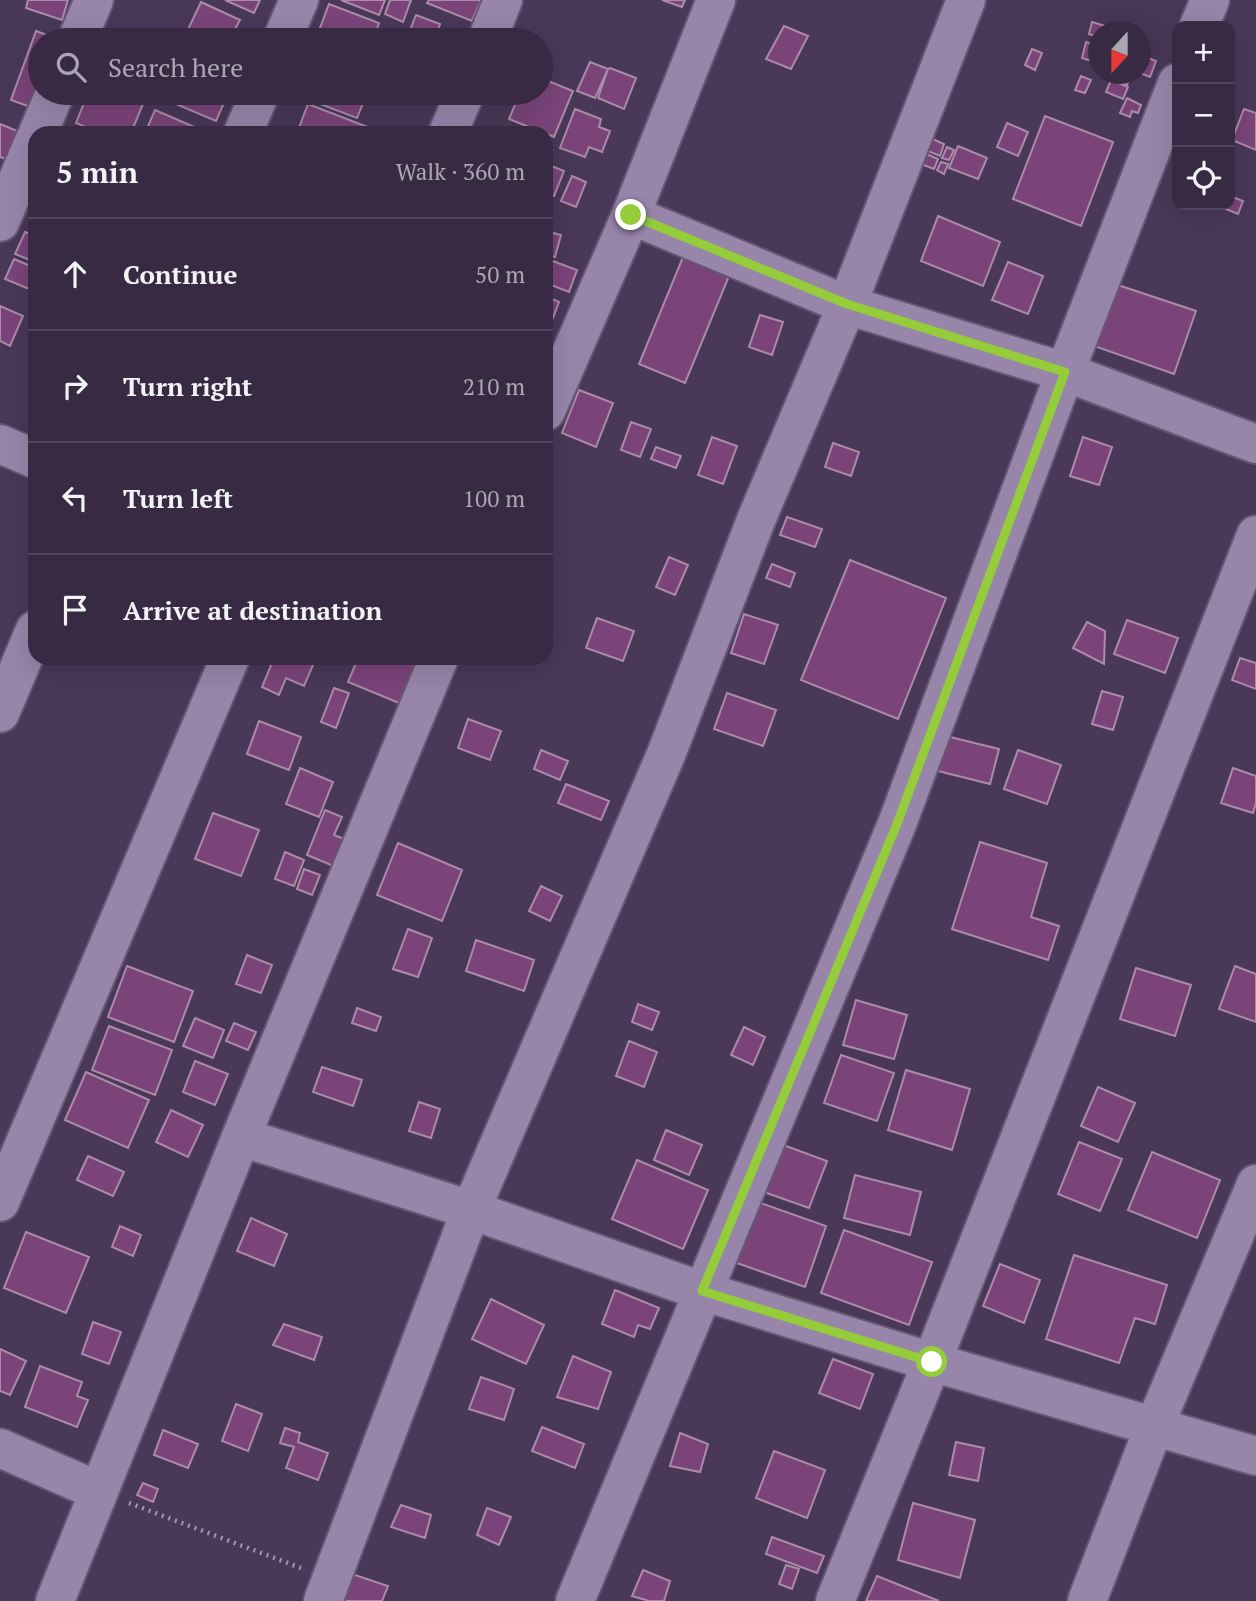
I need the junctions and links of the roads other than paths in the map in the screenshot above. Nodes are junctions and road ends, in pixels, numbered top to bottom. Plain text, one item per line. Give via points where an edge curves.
1 (94, 0) edge
2 (299, 0) edge
3 (503, 0) edge
4 (716, 0) edge
5 (967, 0) edge
6 (1210, 0) edge
7 (1201, 21) edge
8 (82, 28) edge
9 (287, 28) edge
10 (492, 28) edge
11 (1177, 84) edge
12 (50, 105) edge
13 (255, 105) edge
14 (460, 105) edge
15 (41, 126) edge
16 (246, 126) edge
17 (451, 126) edge
18 (28, 156) edge
19 (631, 215) junction
20 (0, 222) edge
21 (847, 304) junction
22 (1065, 372) junction
23 (553, 395) edge
24 (0, 444) edge
25 (1256, 444) edge
26 (28, 456) edge
27 (1256, 535) edge
28 (28, 647) edge
29 (227, 665) edge
30 (436, 665) edge
31 (0, 713) edge
32 (241, 1138) junction
33 (1256, 1184) edge
34 (0, 1202) edge
35 (471, 1210) junction
36 (702, 1291) junction
37 (932, 1362) junction
38 (1154, 1427) junction
39 (0, 1448) edge
40 (1256, 1456) edge
41 (98, 1491) junction
42 (327, 1590) edge
43 (55, 1601) edge
44 (575, 1601) edge
45 (835, 1601) edge
46 (1087, 1601) edge

1 - 8 street
2 - 9 street
3 - 10 street
4 - 19 street
5 - 21 street
6 - 7 street
11 - 22 street
12 - 15 street
13 - 16 street
14 - 17 street
18 - 20 street
19 - 21 street
19 - 23 street
21 - 22 street
21 - 35 street via 667,752
22 - 25 street
22 - 36 street via 897,824
24 - 26 street
27 - 37 street
28 - 31 street
29 - 34 street
30 - 32 street
32 - 35 street
32 - 41 street
33 - 38 street
35 - 36 street
35 - 42 street
36 - 37 street
36 - 44 street
37 - 38 street
37 - 45 street
38 - 40 street
38 - 46 street
39 - 41 street
41 - 43 street

